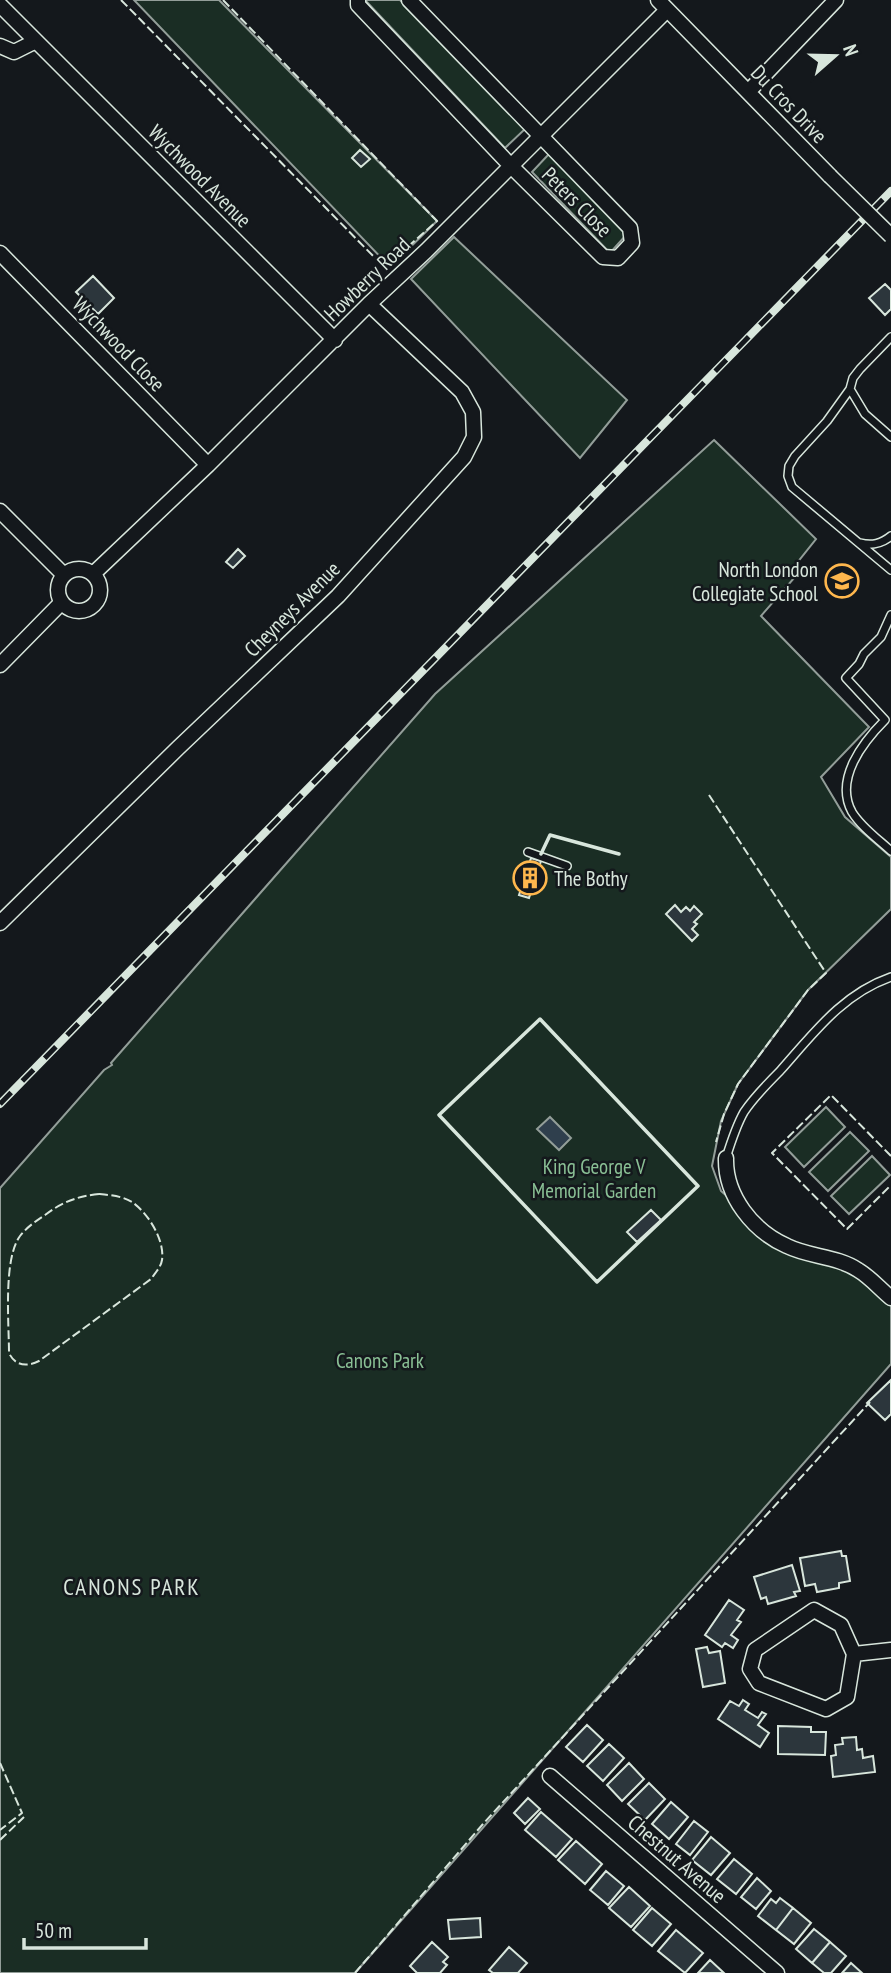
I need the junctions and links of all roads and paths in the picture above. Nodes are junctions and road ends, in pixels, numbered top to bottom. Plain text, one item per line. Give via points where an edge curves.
1 (358, 0) edge
2 (409, 0) edge
3 (836, 0) edge
4 (0, 5) edge
5 (663, 5) edge
6 (36, 41) junction
7 (0, 46) edge
8 (748, 92) junction
9 (542, 136) junction
10 (511, 166) junction
11 (891, 236) edge
12 (0, 253) edge
13 (369, 304) junction
14 (891, 337) edge
15 (335, 340) junction
16 (850, 389) junction
17 (891, 437) edge
18 (208, 465) junction
19 (0, 511) edge
20 (891, 536) edge
21 (857, 542) junction
22 (891, 570) edge
23 (93, 574) junction
24 (64, 575) junction
25 (62, 602) junction
26 (891, 615) edge
27 (0, 665) edge
28 (891, 851) edge
29 (528, 852) dead end
30 (566, 866) dead end
31 (0, 923) edge
32 (891, 977) edge
33 (726, 1158) joint
34 (891, 1298) edge
35 (891, 1650) edge
36 (854, 1654) junction
37 (550, 1776) dead end
38 (776, 1973) edge

1 - 10 street, Peters Close
2 - 9 street, Peters Close
3 - 8 street
4 - 6 street, Wychwood Avenue
5 - 8 street, Du Cros Drive
5 - 9 street, Howberry Road
6 - 7 street via 14,52
6 - 15 street, Wychwood Avenue
8 - 11 street, Du Cros Drive, bridge
9 - 10 street, Howberry Road
9 - 10 street, Peters Close via 630,228 632,243 618,258 603,257
10 - 13 street, Howberry Road
12 - 18 street, Wychwood Close
13 - 15 street, Howberry Road
13 - 31 street, Cheyneys Avenue via 462,393 473,412 474,438 464,457 338,596
14 - 16 lane via 860,369
15 - 18 street, Howberry Road
16 - 17 lane via 864,414
16 - 21 lane via 795,456 788,476 792,487
18 - 23 street, Howberry Road
19 - 24 street
20 - 21 lane via 873,545
21 - 22 lane
23 - 24 street via 82,569
23 - 25 street via 100,593 93,606 80,611
24 - 25 street via 58,591
25 - 27 street
26 - 28 lane via 881,637 846,678 885,720 862,747 846,790 861,823
29 - 30 lane
32 - 33 lane via 860,991 824,1021 752,1101
33 - 34 street via 729,1183 756,1225 787,1246 858,1269
35 - 36 street
36 - 36 street via 847,1697 826,1709 759,1683 750,1669 755,1650 814,1610 841,1625
37 - 38 street, Chestnut Avenue

